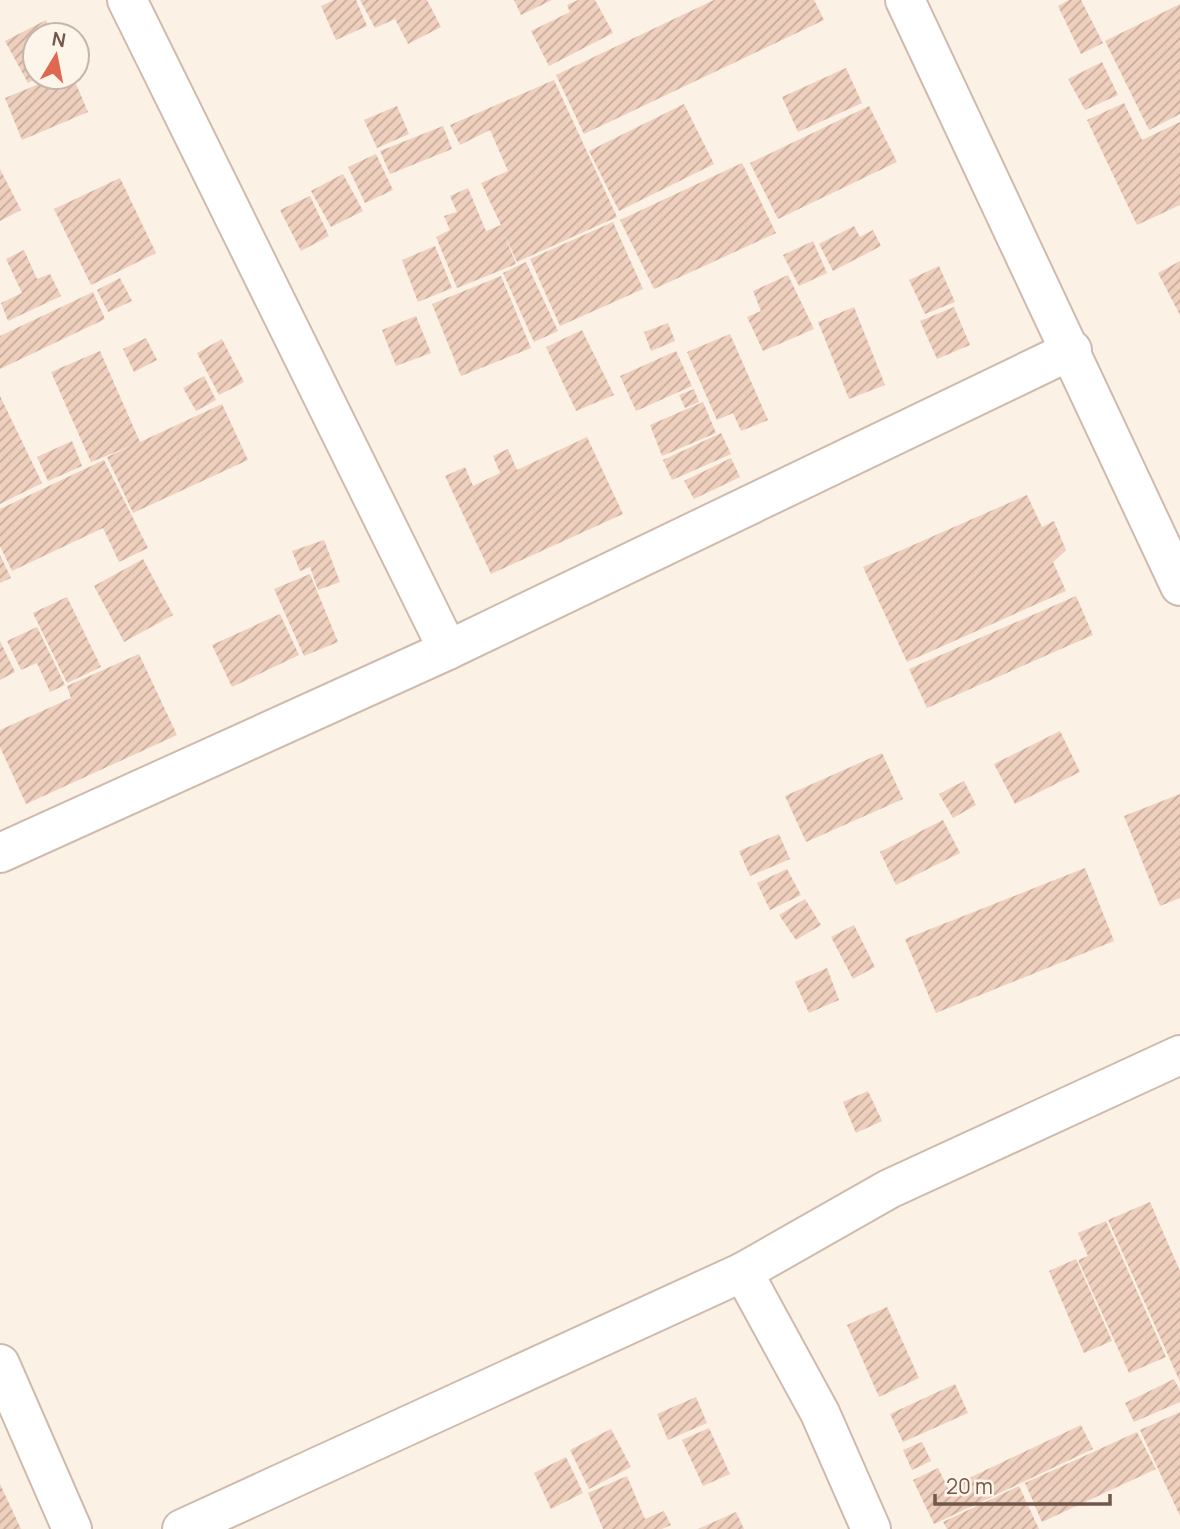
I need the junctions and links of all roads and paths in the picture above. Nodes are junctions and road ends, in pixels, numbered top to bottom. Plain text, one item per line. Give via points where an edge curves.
1 (127, 0) edge
2 (905, 0) edge
3 (1072, 350) junction
4 (1180, 586) edge
5 (448, 650) junction
6 (0, 853) edge
7 (1180, 1055) edge
8 (743, 1272) junction
9 (0, 1364) edge
10 (72, 1529) edge
11 (182, 1529) edge
12 (871, 1529) edge

1 - 5 street
2 - 3 street
3 - 4 street
3 - 5 street
5 - 6 street
7 - 8 street via 889,1189
8 - 11 street
8 - 12 street via 820,1413
9 - 10 street

